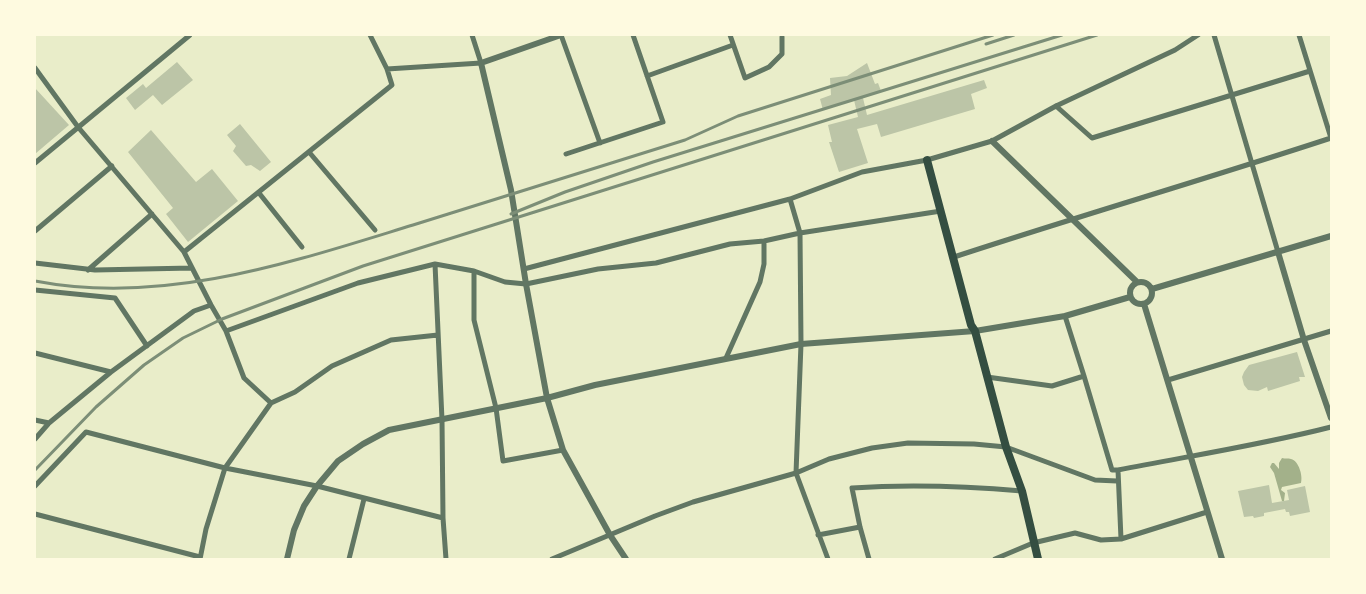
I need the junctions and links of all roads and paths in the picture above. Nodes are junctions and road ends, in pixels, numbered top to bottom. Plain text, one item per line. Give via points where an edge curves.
1 (190, 35) edge
2 (370, 35) edge
3 (472, 35) edge
4 (561, 35) edge
5 (633, 35) edge
6 (730, 35) edge
7 (789, 35) edge
8 (1198, 35) edge
9 (1214, 35) edge
10 (1298, 35) edge
11 (781, 36) edge
12 (734, 45) junction
13 (481, 64) junction
14 (35, 68) edge
15 (387, 69) junction
16 (1310, 71) junction
17 (647, 76) junction
18 (1232, 95) junction
19 (1056, 106) junction
20 (78, 127) junction
21 (1331, 138) edge
22 (992, 141) junction
23 (600, 143) junction
24 (309, 152) junction
25 (566, 154) dead end
26 (927, 160) junction
27 (35, 163) edge
28 (1253, 164) junction
29 (112, 166) junction
30 (259, 192) junction
31 (790, 199) junction
32 (941, 211) junction
33 (152, 214) junction
34 (1072, 218) junction
35 (375, 230) dead end
36 (35, 231) edge
37 (800, 233) junction
38 (1331, 236) edge
39 (764, 241) junction
40 (302, 247) dead end
41 (184, 252) junction
42 (1278, 252) junction
43 (954, 257) junction
44 (35, 263) edge
45 (435, 264) junction
46 (192, 268) junction
47 (88, 270) junction
48 (474, 270) junction
49 (524, 270) junction
50 (1137, 282) junction
51 (526, 284) junction
52 (1152, 289) junction
53 (35, 290) edge
54 (1130, 297) junction
55 (1144, 304) junction
56 (211, 305) junction
57 (1064, 316) junction
58 (226, 331) junction
59 (975, 331) junction
60 (1331, 331) edge
61 (438, 335) junction
62 (1304, 340) junction
63 (800, 344) junction
64 (147, 346) junction
65 (35, 353) edge
66 (726, 358) junction
67 (111, 372) junction
68 (1084, 376) junction
69 (987, 378) junction
70 (1168, 380) junction
71 (547, 398) junction
72 (271, 404) junction
73 (496, 408) junction
74 (1331, 418) edge
75 (35, 420) edge
76 (442, 420) junction
77 (49, 423) junction
78 (1331, 427) edge
79 (35, 439) edge
80 (1006, 447) junction
81 (563, 450) junction
82 (1191, 455) junction
83 (225, 468) junction
84 (1118, 470) junction
85 (796, 473) junction
86 (1117, 481) junction
87 (35, 486) edge
88 (317, 486) junction
89 (1022, 491) junction
90 (364, 499) junction
91 (1207, 512) junction
92 (35, 514) edge
93 (443, 518) junction
94 (860, 528) junction
95 (610, 535) junction
96 (818, 535) junction
97 (1120, 539) junction
98 (1034, 543) junction
99 (200, 558) edge
100 (287, 559) edge
101 (349, 559) edge
102 (446, 559) edge
103 (552, 559) edge
104 (626, 559) edge
105 (828, 559) edge
106 (869, 559) edge
107 (995, 559) edge
108 (1038, 559) edge
109 (1222, 559) edge

1 - 20 street
2 - 15 street
3 - 13 street
4 - 13 street
4 - 23 street
5 - 17 street
6 - 12 street
7 - 11 street
8 - 19 street via 1175,50
9 - 18 street
10 - 16 street
11 - 12 street via 782,54 769,67 745,78
12 - 17 street
13 - 15 street
13 - 49 street via 511,190
14 - 20 street
15 - 24 street via 392,85
16 - 18 street
16 - 21 street
17 - 23 street via 663,122
18 - 19 street via 1092,138
18 - 28 street
19 - 22 street
20 - 27 street
20 - 29 street
21 - 28 street
22 - 26 street
22 - 34 street
23 - 25 street
24 - 30 street
24 - 35 street
26 - 31 street via 862,172
26 - 32 main road
28 - 34 street
28 - 42 street
29 - 33 street
29 - 36 street
30 - 40 street
30 - 41 street
31 - 37 street
31 - 49 street
32 - 37 street
32 - 43 main road
33 - 41 street
33 - 47 street
34 - 43 street
34 - 50 street
37 - 39 street
37 - 63 street
38 - 42 street
39 - 51 street via 730,244 656,263 598,269
39 - 66 street via 760,282
41 - 46 street
42 - 52 street
42 - 62 street
43 - 59 main road
44 - 47 street
45 - 48 street
45 - 58 street via 358,283
45 - 61 street
46 - 47 street
46 - 56 street
48 - 51 street via 505,282
48 - 73 street via 474,320
49 - 51 street
50 - 52 street via 1147,283
50 - 54 street via 1130,288
51 - 71 street
52 - 55 street via 1150,300
53 - 64 street via 115,298
54 - 55 street via 1137,304
54 - 57 street
55 - 70 street
56 - 58 street
56 - 64 street via 194,311
57 - 59 street
57 - 68 street
58 - 72 street via 244,378
59 - 63 street
59 - 69 main road
60 - 62 street
61 - 72 street via 391,340 332,366 295,392
61 - 76 street
62 - 70 street
62 - 74 street
63 - 66 street
63 - 85 street
64 - 67 street
65 - 67 street
66 - 71 street
67 - 77 street
68 - 69 street via 1052,386
68 - 84 street via 1112,470
69 - 80 main road
70 - 82 street
71 - 73 street
71 - 81 street
72 - 83 street
73 - 76 street
73 - 81 street via 503,461
75 - 77 street
76 - 88 street via 389,430 338,461
76 - 93 street
77 - 79 street
78 - 82 street via 1279,440
80 - 85 street via 908,443 838,457
80 - 86 street via 1095,480
80 - 89 main road
81 - 95 street
82 - 84 street
82 - 91 street
83 - 87 street via 86,432
83 - 88 street
83 - 99 street
84 - 86 street
85 - 95 street via 693,502
85 - 96 street
86 - 97 street
88 - 90 street
88 - 100 street via 294,530
89 - 94 street via 852,488
89 - 98 main road
90 - 93 street
90 - 101 street
91 - 97 street
91 - 109 street
92 - 99 street
93 - 102 street
94 - 96 street
94 - 106 street
95 - 103 street
95 - 104 street
96 - 105 street
97 - 98 street via 1101,540 1075,533
98 - 107 street
98 - 108 main road

